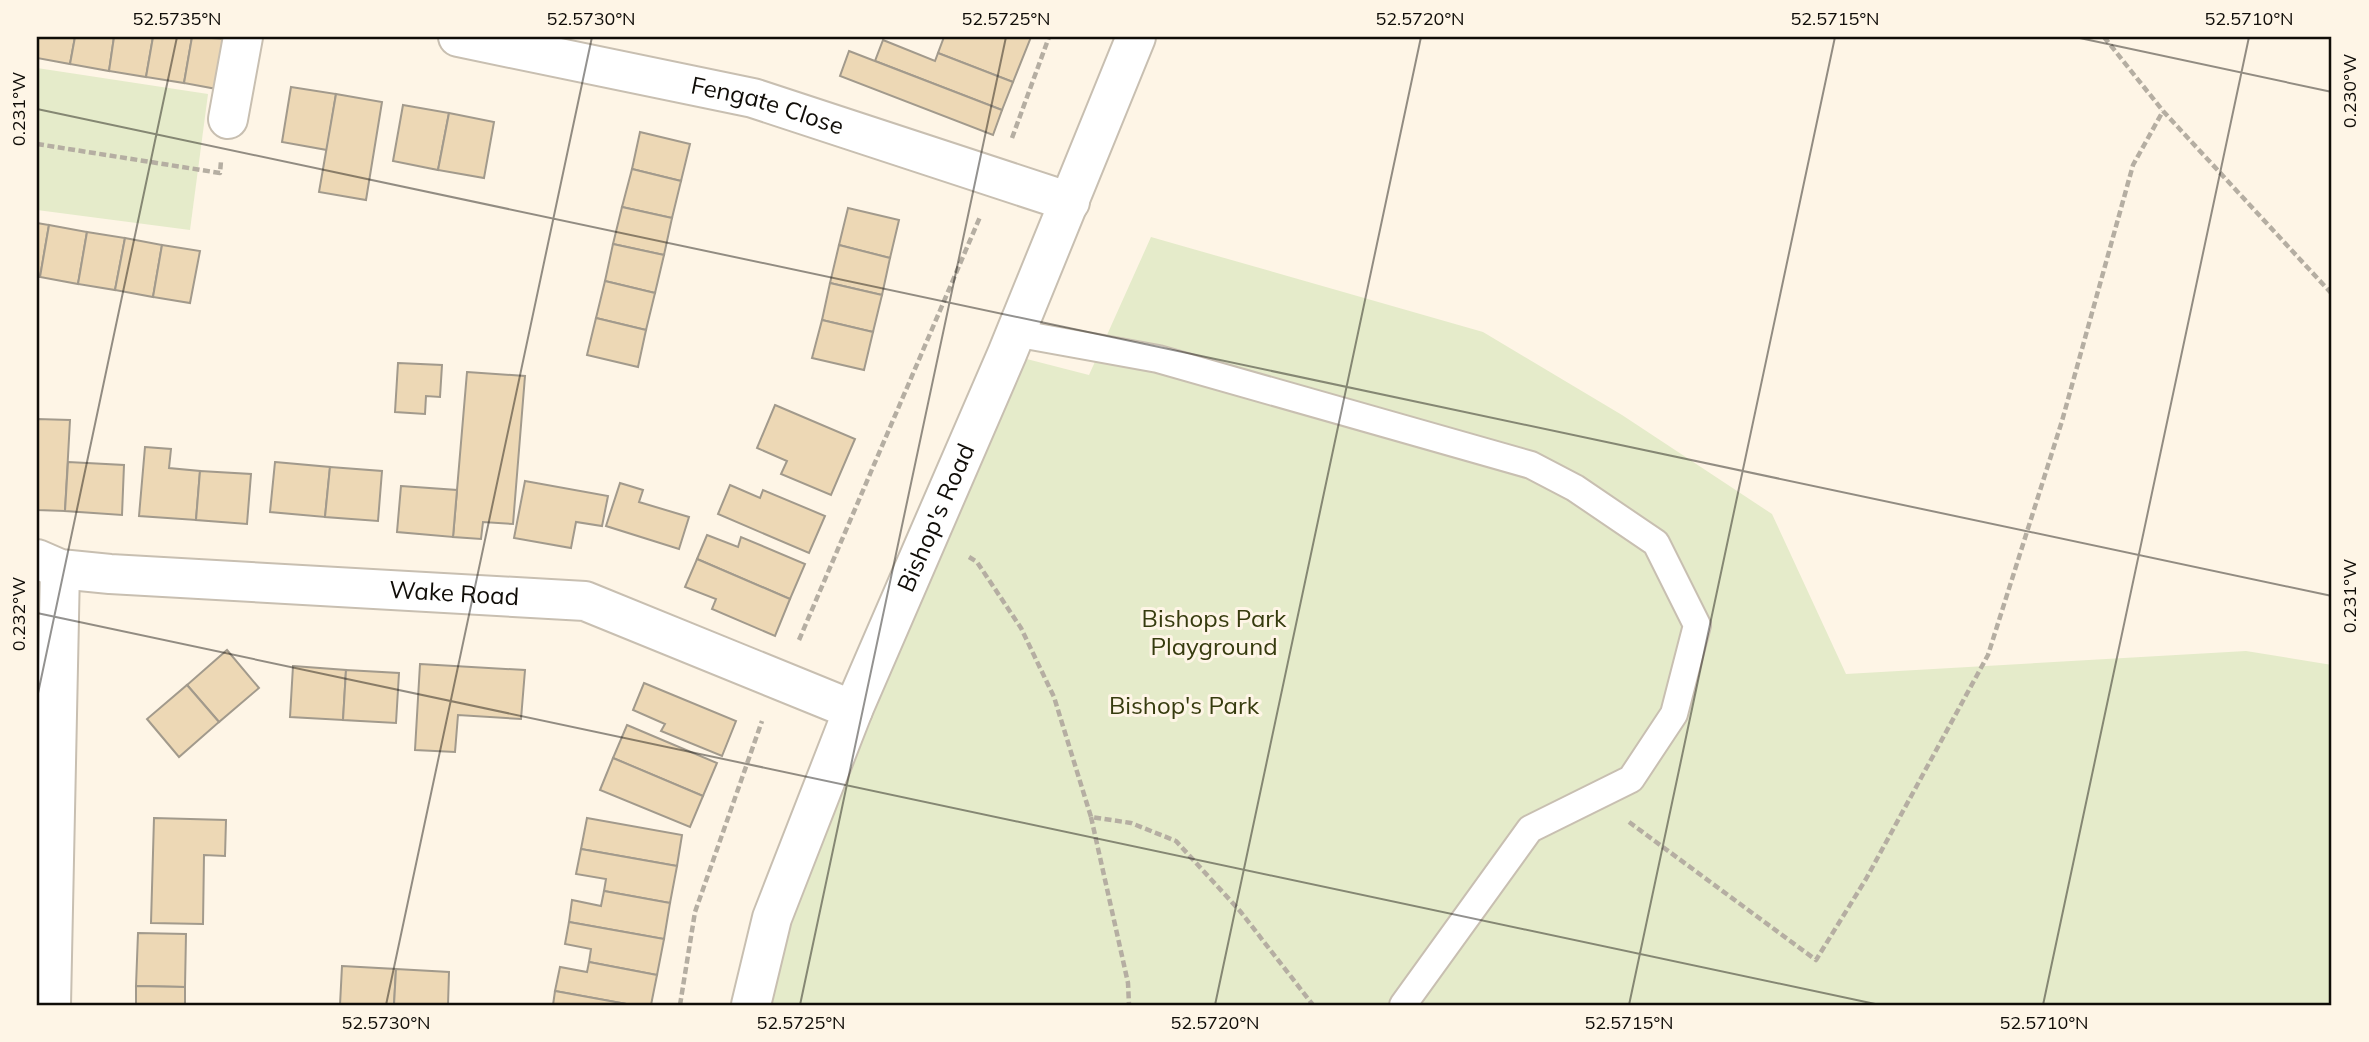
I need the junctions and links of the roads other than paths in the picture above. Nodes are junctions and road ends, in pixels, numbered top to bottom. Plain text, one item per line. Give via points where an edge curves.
1 (243, 37) edge
2 (458, 37) edge
3 (1136, 37) edge
4 (228, 119) road end
5 (1070, 202) junction
6 (1015, 333) junction
7 (48, 564) edge
8 (853, 710) junction
9 (51, 1005) edge
10 (751, 1005) edge
11 (1403, 1005) edge

1 - 4 street
2 - 5 street, Fengate Close via 753,98
3 - 5 street, Bishop's Road
5 - 6 street, Bishop's Road
6 - 8 street, Bishop's Road
6 - 11 lane via 1158,359 1531,464 1656,543 1698,625 1674,714 1631,779 1530,829
7 - 8 street, Wake Road via 585,601
7 - 9 street
8 - 10 street, Bishop's Road via 772,918

